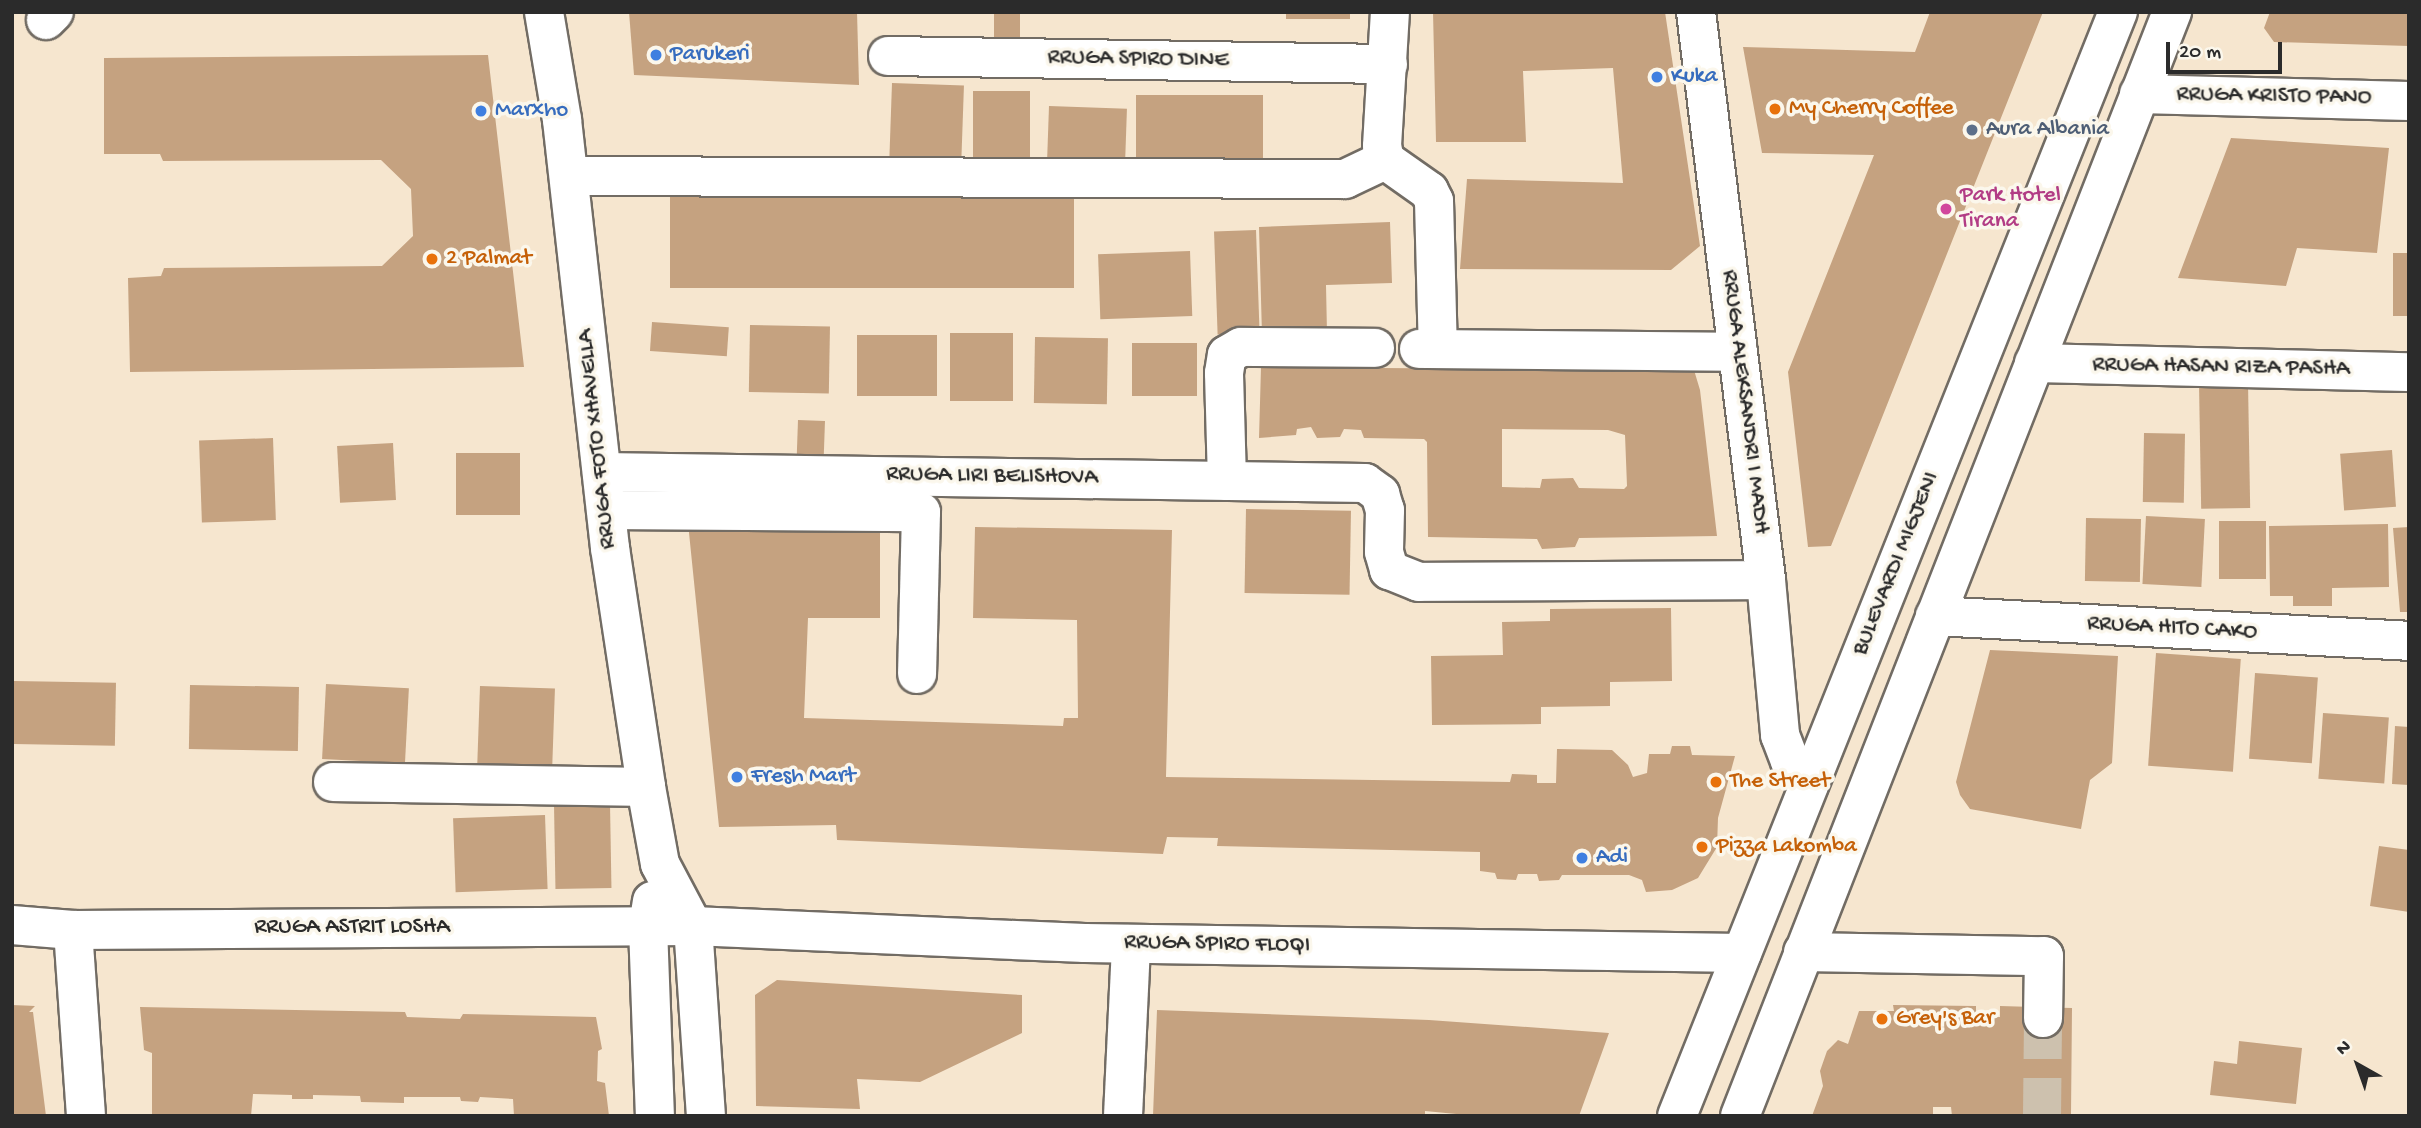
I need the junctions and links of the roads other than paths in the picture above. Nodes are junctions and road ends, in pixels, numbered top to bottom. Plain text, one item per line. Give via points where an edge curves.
1 (544, 12) edge
2 (1390, 12) edge
3 (1696, 12) edge
4 (2118, 12) edge
5 (2172, 12) edge
6 (888, 56) dead end
7 (1388, 64) junction
8 (2139, 94) junction
9 (2409, 101) edge
10 (1385, 160) junction
11 (569, 176) junction
12 (1375, 348) dead end
13 (1738, 352) junction
14 (2034, 363) junction
15 (2409, 372) edge
16 (602, 472) junction
17 (1227, 481) junction
18 (606, 510) junction
19 (1766, 580) junction
20 (1935, 616) junction
21 (2409, 641) edge
22 (917, 674) dead end
23 (334, 782) dead end
24 (1810, 784) junction
25 (646, 788) junction
26 (660, 864) junction
27 (12, 925) edge
28 (693, 926) junction
29 (648, 927) junction
30 (73, 930) junction
31 (1131, 944) junction
32 (1804, 952) junction
33 (1742, 953) junction
34 (2043, 1018) tunnel mouth
35 (86, 1116) edge
36 (655, 1116) edge
37 (706, 1116) edge
38 (1123, 1116) edge
39 (1677, 1116) edge
40 (1740, 1116) edge

1 - 11 street, RRUGA FOTO XHAVELLA
2 - 7 street
3 - 13 street, RRUGA ALEKSANDRI I MADH
4 - 24 street, BULEVARDI MIGJENI
5 - 8 street
6 - 7 street, RRUGA SPIRO DINE
7 - 10 street
8 - 9 street, RRUGA KRISTO PANO
8 - 14 street
10 - 11 street via 1345,179
10 - 13 street via 1429,191 1434,201 1428,349
11 - 16 street, RRUGA FOTO XHAVELLA
12 - 17 street via 1241,347 1227,355
13 - 19 street, RRUGA ALEKSANDRI I MADH
14 - 15 street, RRUGA HASAN RIZA PASHA
14 - 20 street
16 - 17 street, RRUGA LIRI BELISHOVA
16 - 18 street, RRUGA FOTO XHAVELLA
17 - 19 street, RRUGA LIRI BELISHOVA via 1365,484 1380,494 1385,510 1384,552 1390,570 1419,582
18 - 22 street via 921,512
18 - 25 street, RRUGA FOTO XHAVELLA
19 - 24 street, RRUGA ALEKSANDRI I MADH via 1780,735 1790,761
20 - 21 street, RRUGA HITO CAKO
20 - 32 street
23 - 25 street
24 - 33 street, BULEVARDI MIGJENI
25 - 26 street, RRUGA FOTO XHAVELLA
26 - 28 street
26 - 29 street
27 - 30 street, RRUGA ASTRIT LOSHA
28 - 29 street, RRUGA ASTRIT LOSHA
28 - 31 street, RRUGA SPIRO FLOQI
28 - 37 street
29 - 30 street, RRUGA ASTRIT LOSHA
29 - 36 street
30 - 35 street
31 - 33 street, RRUGA SPIRO FLOQI
31 - 38 street
32 - 34 street via 2044,956
32 - 40 street
33 - 39 street, BULEVARDI MIGJENI

